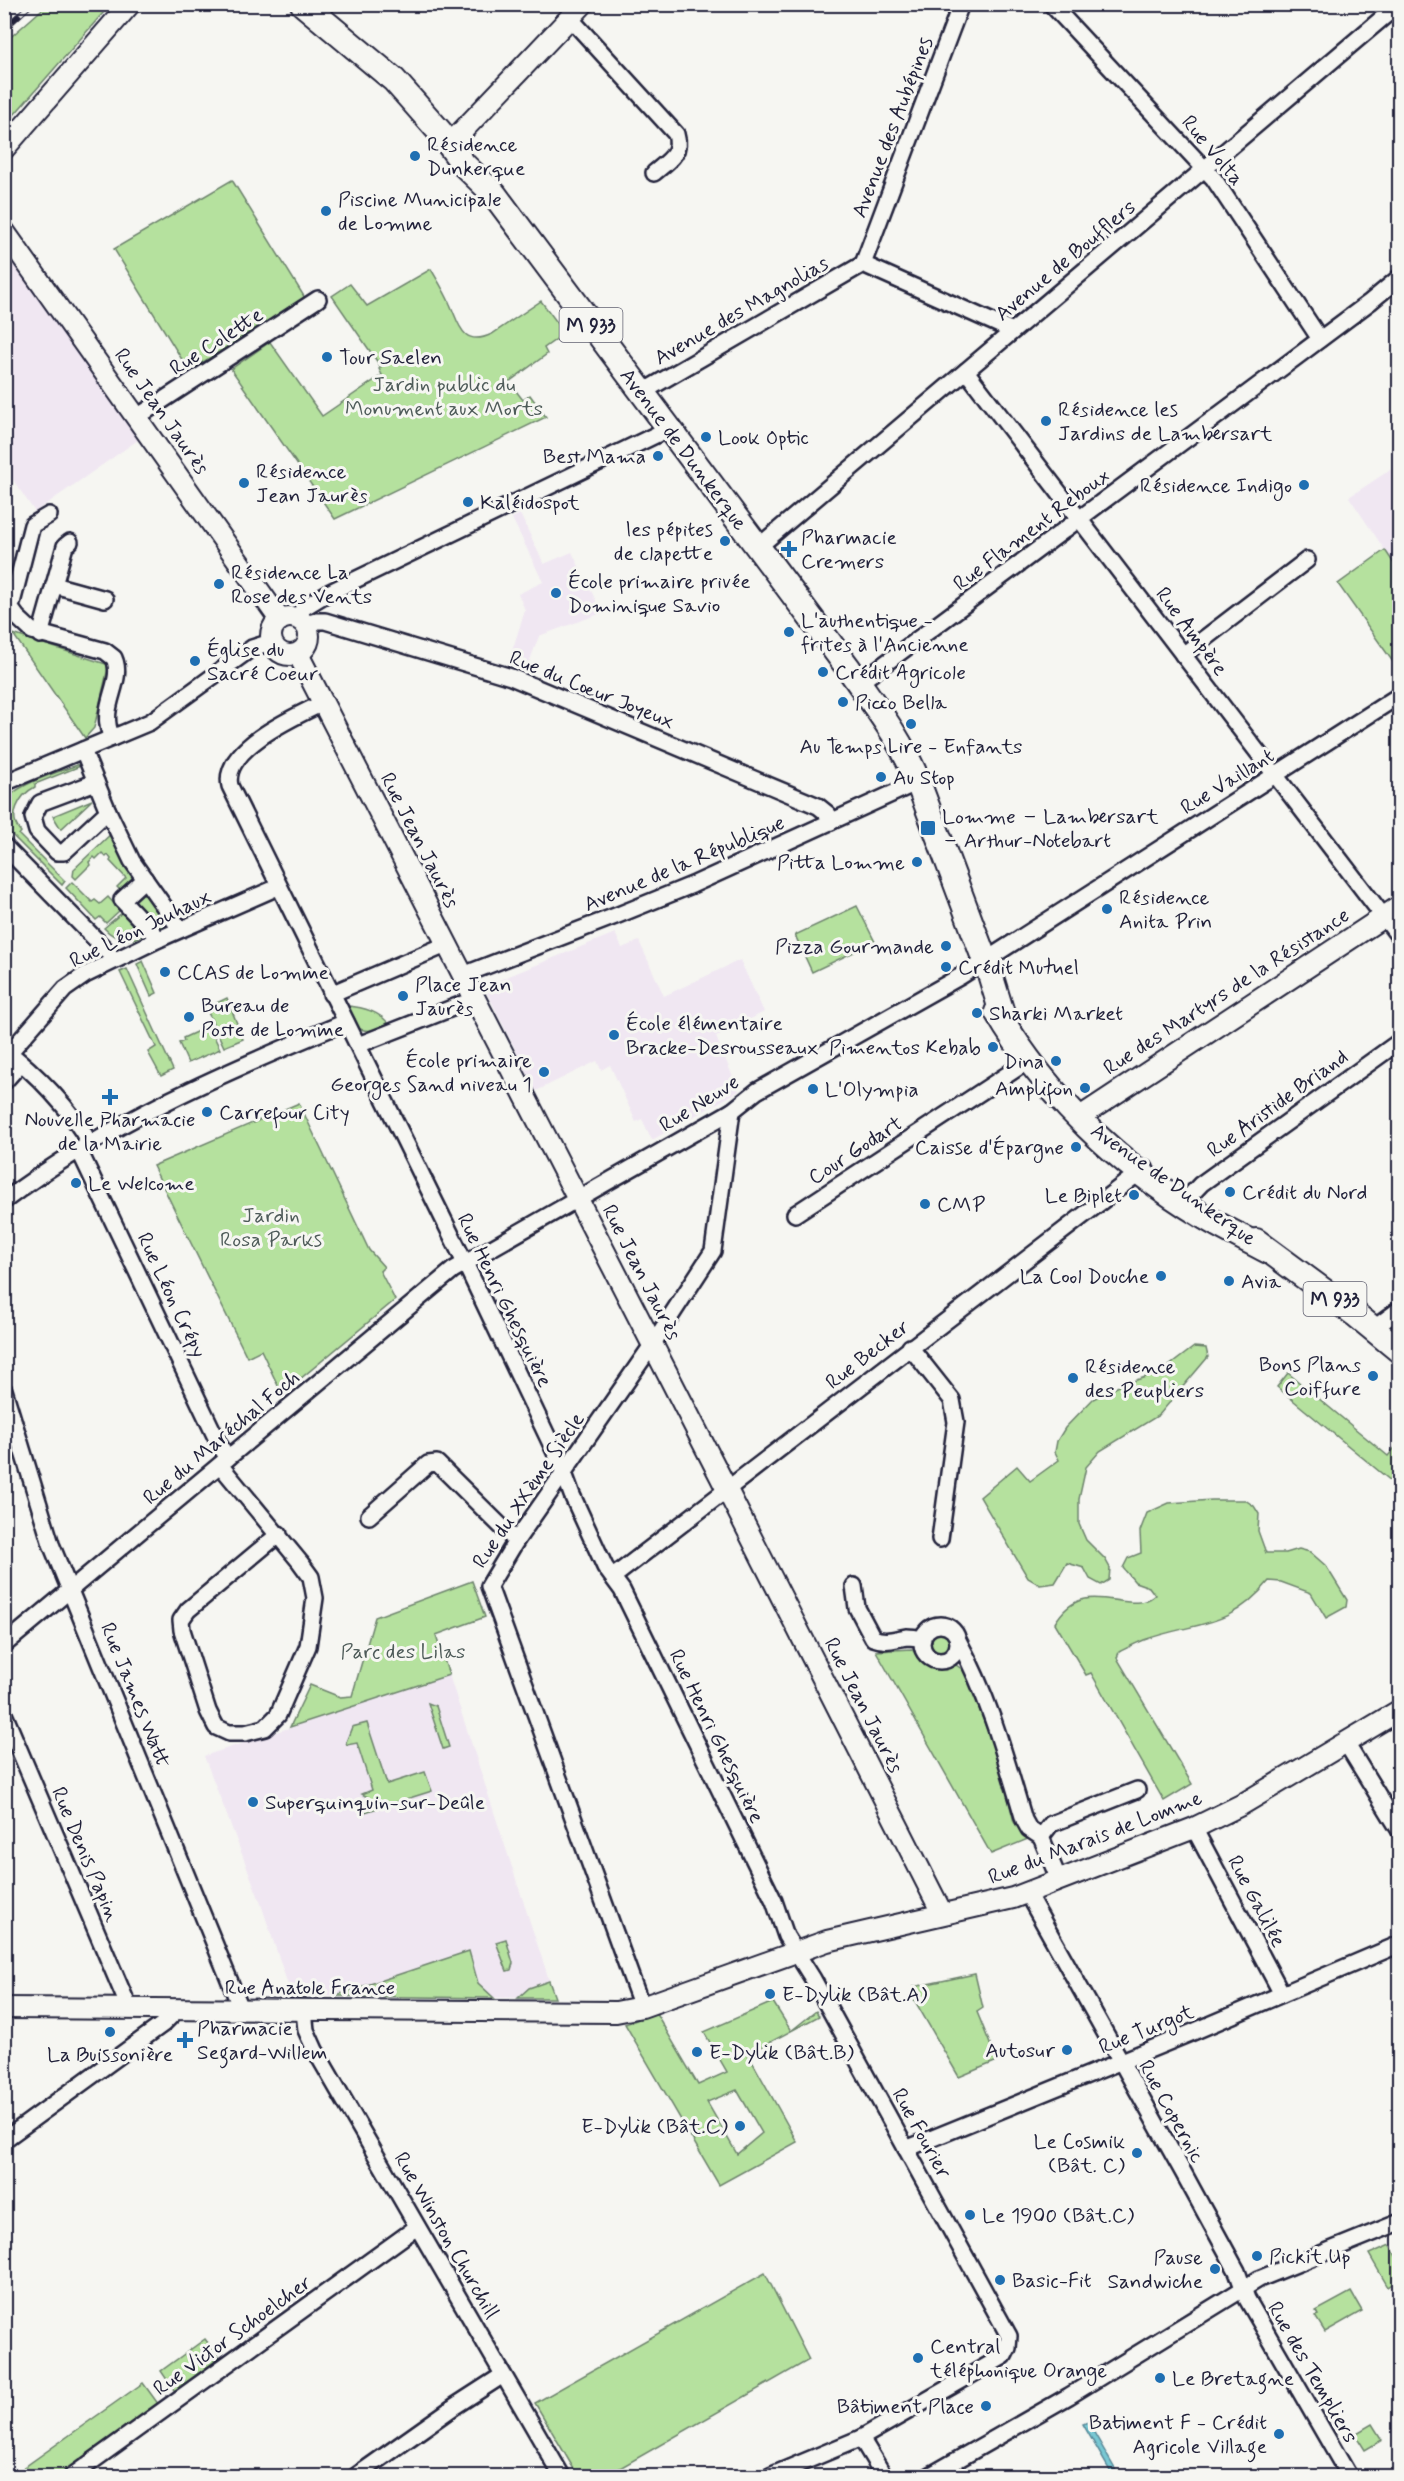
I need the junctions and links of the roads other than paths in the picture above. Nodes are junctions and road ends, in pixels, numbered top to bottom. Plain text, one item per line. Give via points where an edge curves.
1 (130, 4) edge
2 (303, 4) edge
3 (323, 4) edge
4 (961, 4) edge
5 (1051, 4) edge
6 (1399, 4) edge
7 (576, 11) edge
8 (454, 140) junction
9 (4, 149) edge
10 (1205, 169) junction
11 (654, 173) dead end
12 (4, 231) edge
13 (863, 264) junction
14 (1400, 277) edge
15 (318, 299) dead end
16 (1013, 331) junction
17 (1320, 339) junction
18 (966, 371) junction
19 (641, 393) junction
20 (136, 417) junction
21 (668, 429) junction
22 (48, 514) dead end
23 (1080, 519) junction
24 (70, 542) dead end
25 (757, 548) junction
26 (1307, 560) dead end
27 (54, 585) junction
28 (326, 594) junction
29 (105, 599) dead end
30 (9, 612) edge
31 (294, 621) junction
32 (325, 621) junction
33 (40, 635) junction
34 (271, 642) junction
35 (298, 654) junction
36 (1183, 655) junction
37 (859, 683) junction
38 (1400, 695) edge
39 (323, 704) junction
40 (112, 738) junction
41 (83, 750) junction
42 (1275, 775) junction
43 (5, 781) edge
44 (96, 782) junction
45 (912, 784) junction
46 (108, 811) junction
47 (831, 822) junction
48 (4, 846) edge
49 (145, 879) junction
50 (278, 887) junction
51 (1400, 906) edge
52 (1383, 917) junction
53 (180, 929) junction
54 (1400, 938) edge
55 (159, 939) junction
56 (448, 944) junction
57 (113, 960) junction
58 (980, 962) junction
59 (463, 975) junction
60 (331, 994) junction
61 (475, 999) junction
62 (346, 1022) junction
63 (1400, 1041) edge
64 (358, 1045) junction
65 (11, 1055) edge
66 (1028, 1061) junction
67 (4, 1082) edge
68 (732, 1112) junction
69 (1080, 1117) junction
70 (85, 1147) junction
71 (1143, 1169) junction
72 (577, 1198) junction
73 (1186, 1199) junction
74 (4, 1201) edge
75 (795, 1214) dead end
76 (465, 1263) junction
77 (1400, 1309) edge
78 (1373, 1329) junction
79 (652, 1345) junction
80 (910, 1347) junction
81 (1400, 1351) edge
82 (4, 1390) edge
83 (224, 1461) junction
84 (564, 1473) junction
85 (727, 1489) junction
86 (369, 1516) dead end
87 (279, 1534) junction
88 (940, 1539) dead end
89 (516, 1541) junction
90 (613, 1577) junction
91 (854, 1586) dead end
92 (70, 1591) junction
93 (923, 1639) junction
94 (958, 1640) junction
95 (4, 1645) edge
96 (1400, 1710) edge
97 (4, 1714) edge
98 (1346, 1743) junction
99 (1137, 1790) dead end
100 (1194, 1828) junction
101 (1400, 1831) edge
102 (1041, 1837) junction
103 (1059, 1880) junction
104 (1027, 1893) junction
105 (942, 1914) junction
106 (1400, 1944) edge
107 (795, 1952) junction
108 (1282, 1994) junction
109 (642, 2007) junction
110 (4, 2008) edge
111 (130, 2010) junction
112 (177, 2010) junction
113 (242, 2011) junction
114 (304, 2011) junction
115 (616, 2012) joint
116 (1121, 2062) junction
117 (4, 2140) edge
118 (906, 2150) junction
119 (1400, 2222) edge
120 (417, 2227) junction
121 (1242, 2288) junction
122 (503, 2375) junction
123 (861, 2438) junction
124 (72, 2476) edge
125 (356, 2476) edge
126 (562, 2476) edge
127 (770, 2476) edge
128 (884, 2476) edge
129 (929, 2476) edge
130 (1349, 2476) edge

1 - 9 street
2 - 8 main road, Avenue de Dunkerque / M 933 via 394,80
3 - 8 main road, Avenue de Dunkerque / M 933 via 402,70 432,103
4 - 13 street, Avenue des Aubépines
5 - 10 street, Rue Volta
6 - 10 street, Avenue de Boufflers
7 - 8 street
7 - 11 street via 676,134 677,153
8 - 19 main road, Avenue de Dunkerque / M 933 via 476,161 494,194
10 - 16 street, Avenue de Boufflers
10 - 17 street, Rue Volta
12 - 20 street, Rue Jean Jaurès
13 - 16 street
13 - 19 street, Avenue des Magnolias
14 - 17 street, Rue Flament Reboux
15 - 20 street, Rue Colette
16 - 18 street, Avenue de Boufflers
17 - 23 street, Rue Flament Reboux
18 - 23 street, Rue Ampère
18 - 25 street, Avenue de Boufflers
19 - 21 main road, Avenue de Dunkerque / M 933
20 - 31 street, Rue Jean Jaurès
21 - 25 main road, Avenue de Dunkerque / M 933
21 - 28 street
22 - 30 street via 32,525
23 - 36 street, Rue Ampère
23 - 37 street, Rue Flament Reboux
24 - 27 street via 65,546
25 - 37 main road, Avenue de Dunkerque / M 933
26 - 36 street
27 - 29 street
27 - 33 street
28 - 31 street via 303,608
28 - 32 street via 321,608
30 - 33 street
31 - 32 street, Rue du Cœur Joyeux
31 - 34 street via 272,629
31 - 35 street via 308,632 308,641
32 - 47 street, Rue du Cœur Joyeux via 511,677 818,806
33 - 40 street via 105,651 114,658 117,670 106,719
34 - 35 street via 283,655
34 - 40 street via 252,648 150,722
35 - 39 street, Rue Jean Jaurès
36 - 42 street, Rue Ampère
37 - 45 main road, Avenue de Dunkerque / M 933
38 - 42 street, Rue Vaillant
39 - 50 street, Rue Henri Ghesquière via 243,751 230,770 230,786
39 - 56 street, Rue Jean Jaurès
40 - 41 street
41 - 43 street
41 - 44 street
42 - 52 street, Rue Ampère
42 - 58 street, Rue Vaillant
44 - 46 street
44 - 46 street via 39,803 33,817 38,831 57,852 64,852
45 - 47 street, Avenue de la République
45 - 58 main road, Avenue de Dunkerque / M 933
46 - 49 street
47 - 59 street, Avenue de la République via 658,899
48 - 57 street
49 - 53 street
49 - 55 street via 122,900
50 - 53 street, Rue Léon Jouhaux
50 - 60 street, Rue Henri Ghesquière
51 - 52 street, Rue des Martyrs de la Résistance
52 - 54 street, Rue Ampère
52 - 69 street, Rue des Martyrs de la Résistance
53 - 55 street, Rue Léon Jouhaux
55 - 57 street, Rue Léon Jouhaux
56 - 59 street, Rue Jean Jaurès
56 - 60 street
57 - 65 street, Rue Léon Jouhaux via 65,989
58 - 66 main road, Avenue de Dunkerque / M 933 via 1006,1026
58 - 68 street, Rue Neuve via 757,1091
59 - 61 street, Rue Jean Jaurès
60 - 62 street, Rue Henri Ghesquière
61 - 64 street
61 - 72 street, Rue Jean Jaurès
62 - 64 street, Rue Henri Ghesquière
62 - 70 street via 198,1085
63 - 73 street, Rue Aristide Briand
64 - 76 street, Rue Henri Ghesquière
65 - 67 street
65 - 70 street, Rue Léon Crépy via 70,1113
66 - 69 main road, Avenue de Dunkerque / M 933
66 - 75 street, Cour Godart
68 - 72 street, Rue Neuve
68 - 79 street, Rue du XXème Siècle via 713,1251
69 - 71 main road, Avenue de Dunkerque / M 933
70 - 74 street
70 - 83 street, Rue Léon Crépy
71 - 73 main road, Avenue de Dunkerque / M 933
71 - 80 street, Rue Becker
72 - 76 street, Rue Neuve
72 - 79 street, Rue Jean Jaurès
73 - 78 main road, Avenue de Dunkerque / M 933 via 1219,1213
76 - 83 street, Rue du Maréchal Foch
76 - 84 street, Rue Henri Ghesquière
77 - 78 street
78 - 81 main road, Avenue de Dunkerque / M 933
79 - 84 street, Rue du XXème Siècle
79 - 85 street, Rue Jean Jaurès
80 - 85 street, Rue Becker
80 - 88 street via 952,1400 956,1422
82 - 92 street, Rue James Watt via 51,1544
83 - 87 street, Rue Léon Crépy
83 - 92 street, Rue du Maréchal Foch
84 - 89 street, Rue du XXème Siècle
84 - 90 street, Rue Henri Ghesquière
85 - 90 street, Rue Becker
85 - 105 street, Rue Jean Jaurès
86 - 89 street via 428,1464 437,1464
87 - 87 street, Rue Léon Crépy via 181,1620 208,1711 216,1727 229,1733 265,1728 278,1715 308,1646 315,1598 310,1577
89 - 109 street, Rue du XXème Siècle via 490,1581 490,1593
90 - 107 street, Rue Henri Ghesquière via 769,1890
91 - 93 street via 857,1608 873,1638
92 - 95 street, Rue du Maréchal Foch
92 - 113 street, Rue James Watt
93 - 94 street via 929,1629 941,1625 952,1630
93 - 94 street via 923,1650 936,1661 948,1659 956,1652
94 - 102 street via 978,1677 1024,1820
96 - 98 street, Rue du Marais de Lomme
97 - 111 street, Rue Denis Papin
98 - 100 street, Rue du Marais de Lomme
98 - 101 street
99 - 102 street via 1051,1824
100 - 103 street, Rue du Marais de Lomme
100 - 108 street, Rue Galilée
102 - 103 street
103 - 104 street, Rue du Marais de Lomme
104 - 105 street, Rue du Marais de Lomme
104 - 116 street, Rue Copernic
105 - 107 street, Rue du Marais de Lomme via 860,1932
106 - 108 street, Rue Turgot
107 - 109 street, Rue du Marais de Lomme
107 - 118 street, Rue Fourier
108 - 116 street, Rue Turgot
109 - 115 street, Rue du Marais de Lomme
110 - 111 street, Rue Anatole France
111 - 112 street, Rue Anatole France
112 - 113 street, Rue Anatole France
112 - 117 street
113 - 114 street, Rue Anatole France
114 - 115 street, Rue Anatole France
114 - 120 street, Rue Winston Churchill via 306,2030 315,2050
116 - 118 street, Rue Turgot
116 - 121 street, Rue Copernic via 1237,2271
118 - 123 street, Rue Fourier via 1009,2336 1008,2348 1004,2356
119 - 121 street
120 - 122 street, Rue Winston Churchill
120 - 124 street, Rue Victor Schoelcher
121 - 129 street via 1100,2378
121 - 130 street, Rue des Templiers
122 - 125 street
122 - 126 street, Rue Winston Churchill
123 - 127 street
123 - 128 street

